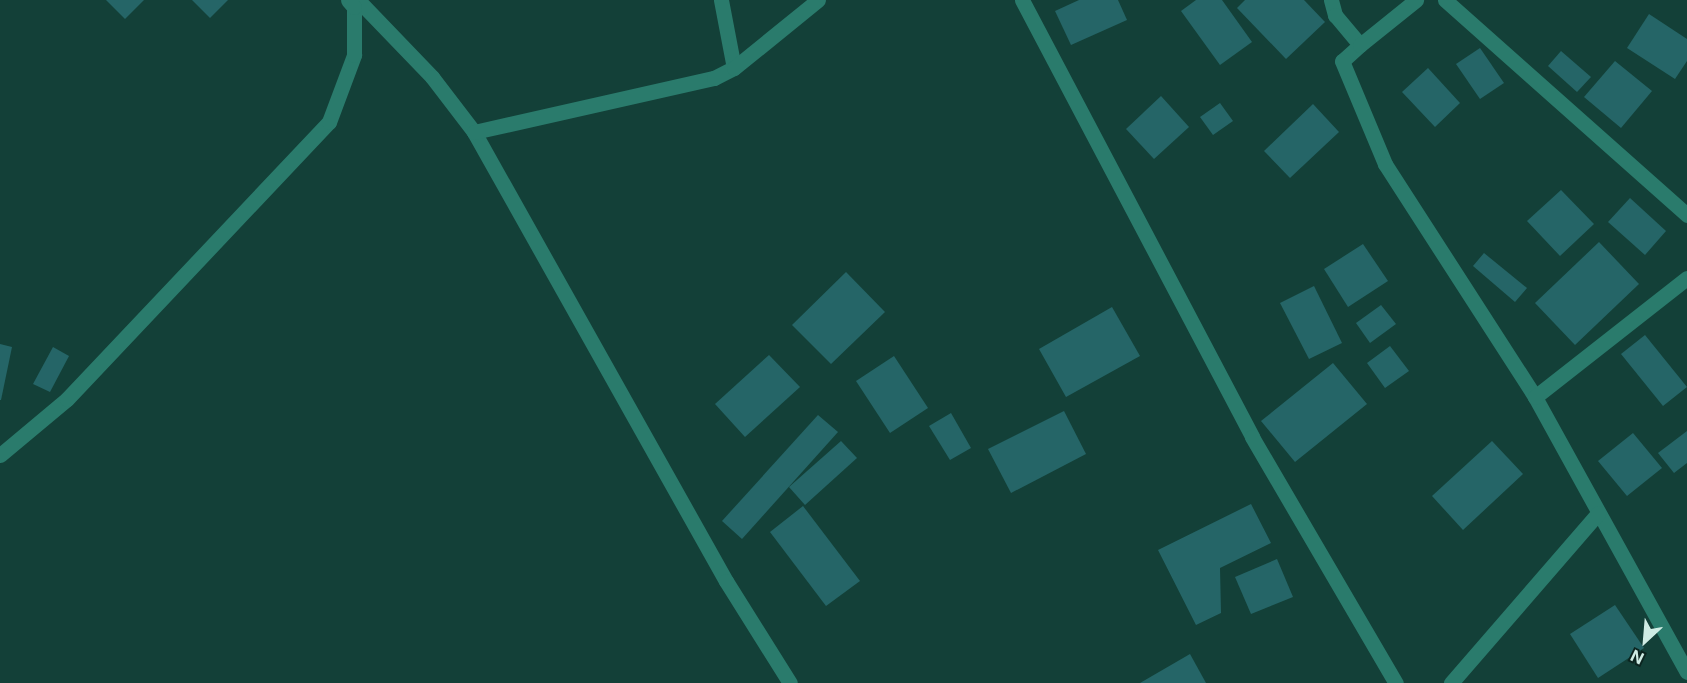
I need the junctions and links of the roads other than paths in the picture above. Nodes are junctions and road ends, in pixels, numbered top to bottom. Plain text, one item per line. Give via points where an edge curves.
1 (348, 0) edge
2 (358, 0) edge
3 (721, 0) edge
4 (818, 0) edge
5 (1022, 0) edge
6 (1331, 0) edge
7 (1416, 0) edge
8 (1445, 0) edge
9 (1360, 45) junction
10 (734, 68) junction
11 (474, 132) junction
12 (1687, 215) edge
13 (1687, 278) edge
14 (1535, 398) junction
15 (0, 455) edge
16 (1598, 513) junction
17 (1687, 672) edge
18 (790, 683) edge
19 (1396, 683) edge
20 (1452, 683) edge

1 - 15 street via 354,7 354,55 329,122 67,399
2 - 11 street via 432,77
3 - 10 street
4 - 10 street
5 - 19 street via 1252,438
6 - 9 street via 1335,15
7 - 9 street
8 - 12 street
9 - 14 street via 1342,61 1386,164
10 - 11 street
11 - 18 street via 726,581
13 - 14 street
14 - 16 street
16 - 17 street
16 - 20 street

